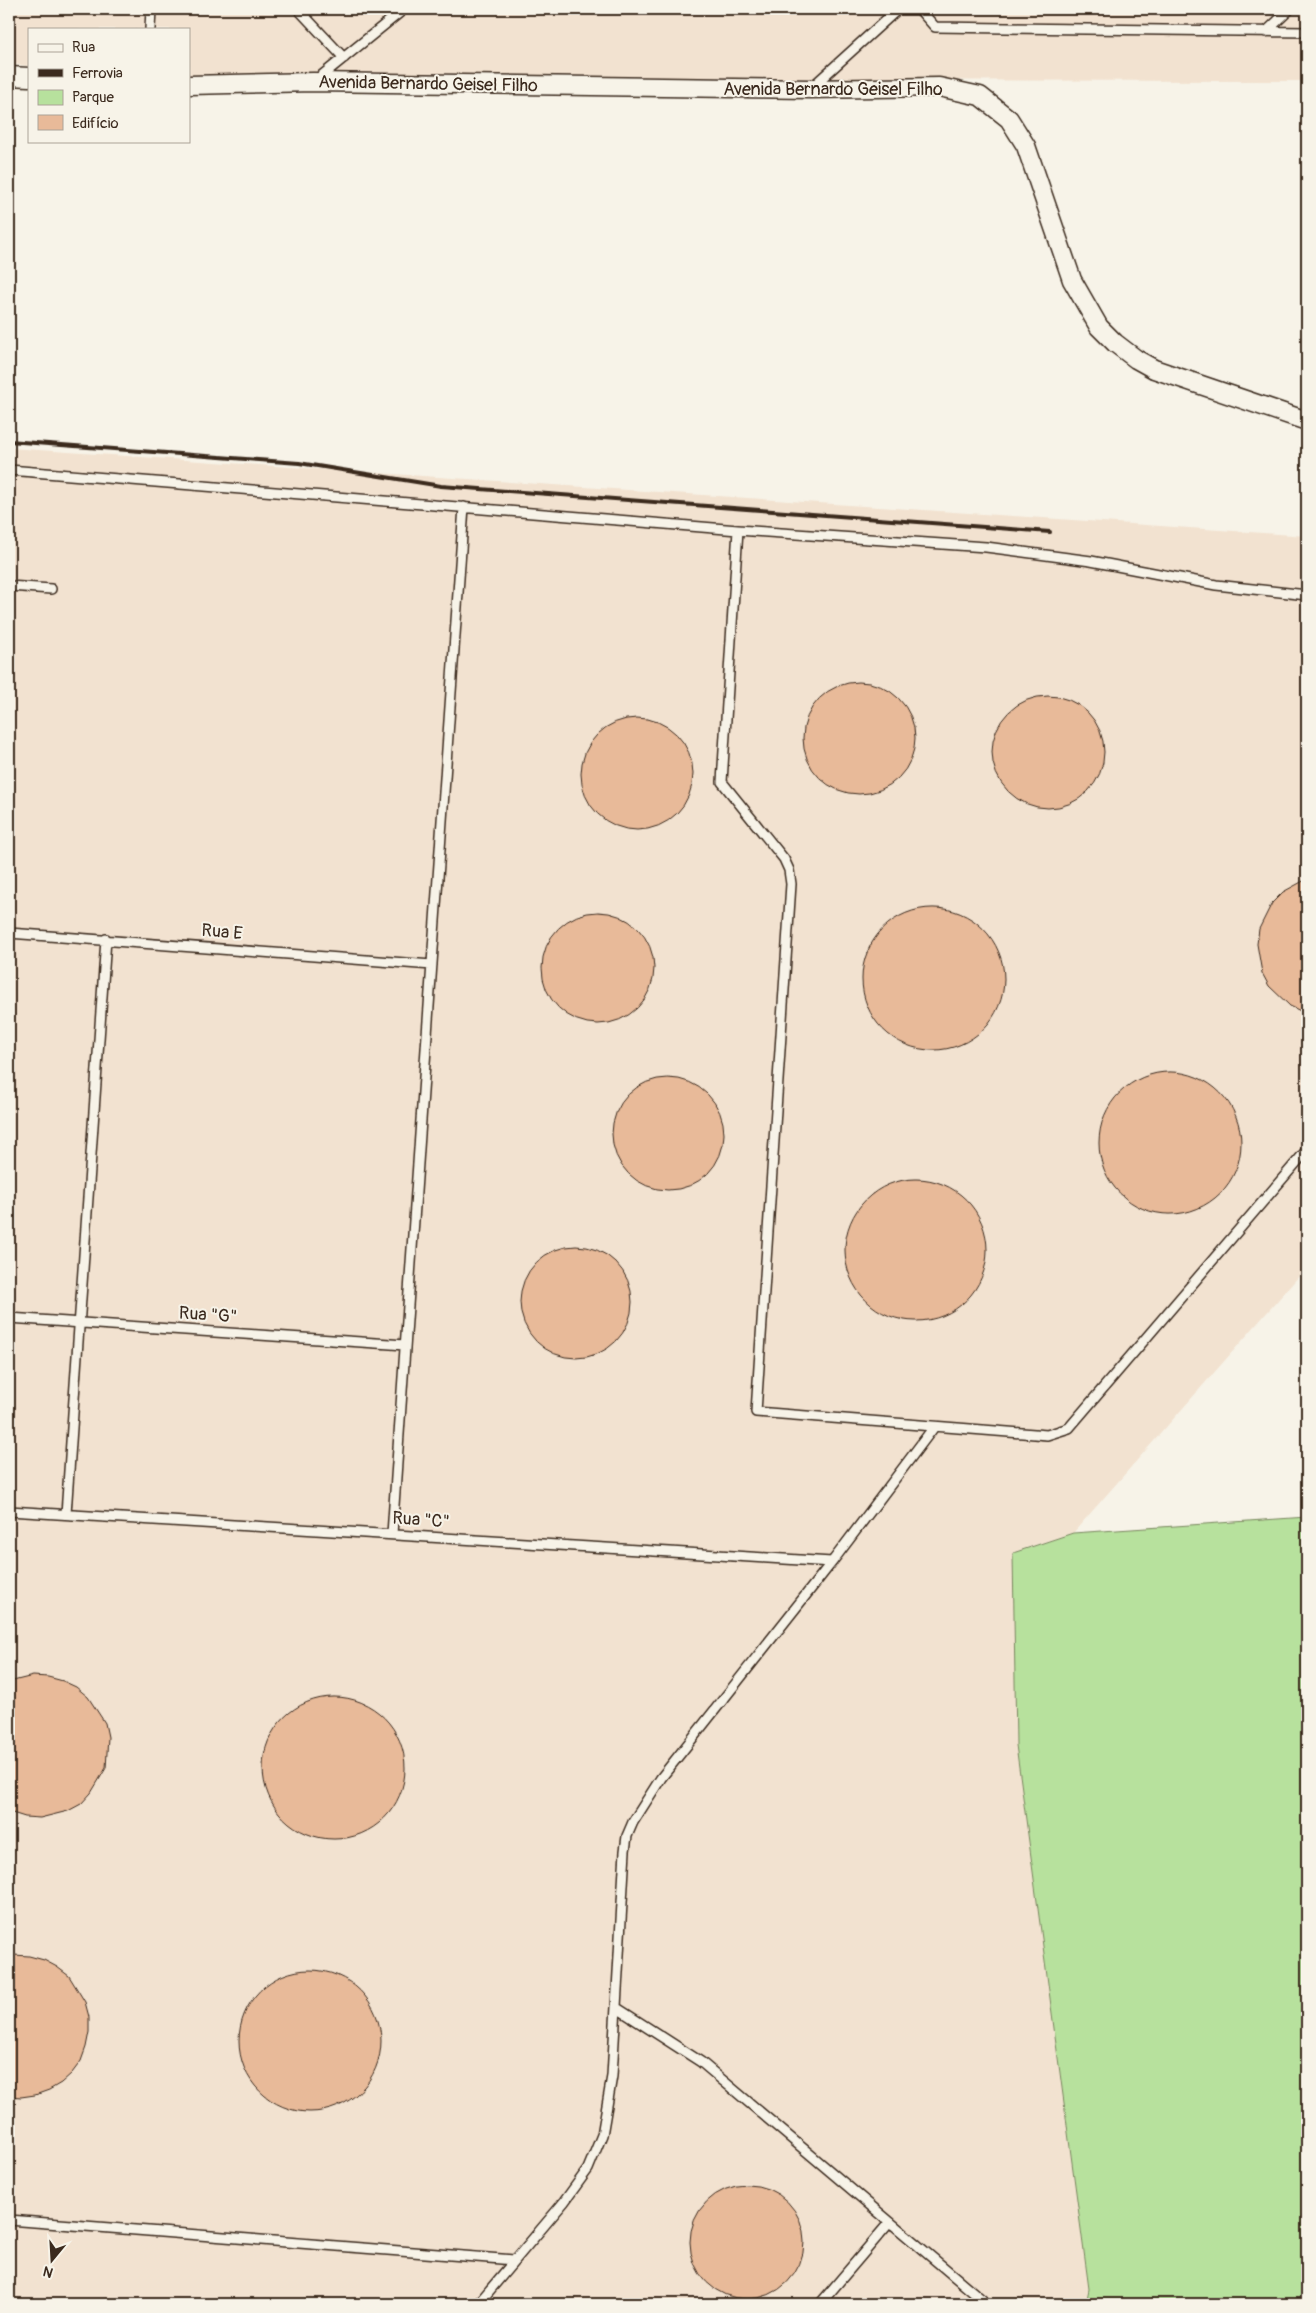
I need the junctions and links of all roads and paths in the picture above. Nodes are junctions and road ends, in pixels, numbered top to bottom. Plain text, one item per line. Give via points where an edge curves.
1 (151, 9) edge
2 (298, 9) edge
3 (404, 9) edge
4 (898, 9) edge
5 (919, 9) edge
6 (1290, 9) edge
7 (150, 28) edge
8 (1266, 32) junction
9 (1307, 32) edge
10 (344, 58) junction
11 (9, 76) edge
12 (28, 77) edge
13 (313, 82) junction
14 (190, 85) edge
15 (810, 89) junction
16 (1307, 421) edge
17 (9, 470) edge
18 (464, 507) junction
19 (738, 530) junction
20 (9, 586) edge
21 (51, 589) dead end
22 (1307, 595) edge
23 (9, 933) edge
24 (106, 939) junction
25 (432, 965) junction
26 (1307, 1150) edge
27 (9, 1318) edge
28 (80, 1323) junction
29 (405, 1345) junction
30 (934, 1427) junction
31 (9, 1510) edge
32 (66, 1514) junction
33 (392, 1534) junction
34 (832, 1562) junction
35 (617, 2008) junction
36 (9, 2220) edge
37 (889, 2222) junction
38 (514, 2260) junction
39 (478, 2304) edge
40 (820, 2304) edge
41 (987, 2304) edge

1 - 7 lane
2 - 10 lane
3 - 10 lane
4 - 15 lane
5 - 8 lane via 935,27
6 - 8 lane
8 - 9 lane
10 - 13 lane
11 - 12 street
13 - 14 street, Avenida Bernardo Geisel Filho
13 - 15 street, Avenida Bernardo Geisel Filho
15 - 16 street, Avenida Bernardo Geisel Filho via 939,87 980,96 1009,119 1026,146 1072,280 1104,332 1136,359 1154,368
17 - 18 lane
18 - 19 lane
18 - 25 lane
19 - 22 lane via 986,546 1091,561 1216,586
19 - 30 lane via 722,782 784,859 791,884 756,1412
20 - 21 lane
23 - 24 lane, Rua E
24 - 25 lane, Rua E
24 - 28 lane
25 - 29 lane
26 - 30 lane via 1069,1428 1047,1435
27 - 28 lane, Rua "G"
28 - 29 lane, Rua "G"
28 - 32 lane
29 - 33 lane
30 - 34 lane
31 - 32 lane, Rua "C"
32 - 33 lane, Rua "C"
33 - 34 lane, Rua "C"
34 - 35 lane via 661,1778 633,1822 625,1852
35 - 37 lane via 701,2062
35 - 38 lane via 610,2089 598,2146 588,2169 569,2197
36 - 38 lane
37 - 40 lane
37 - 41 lane
38 - 39 lane

